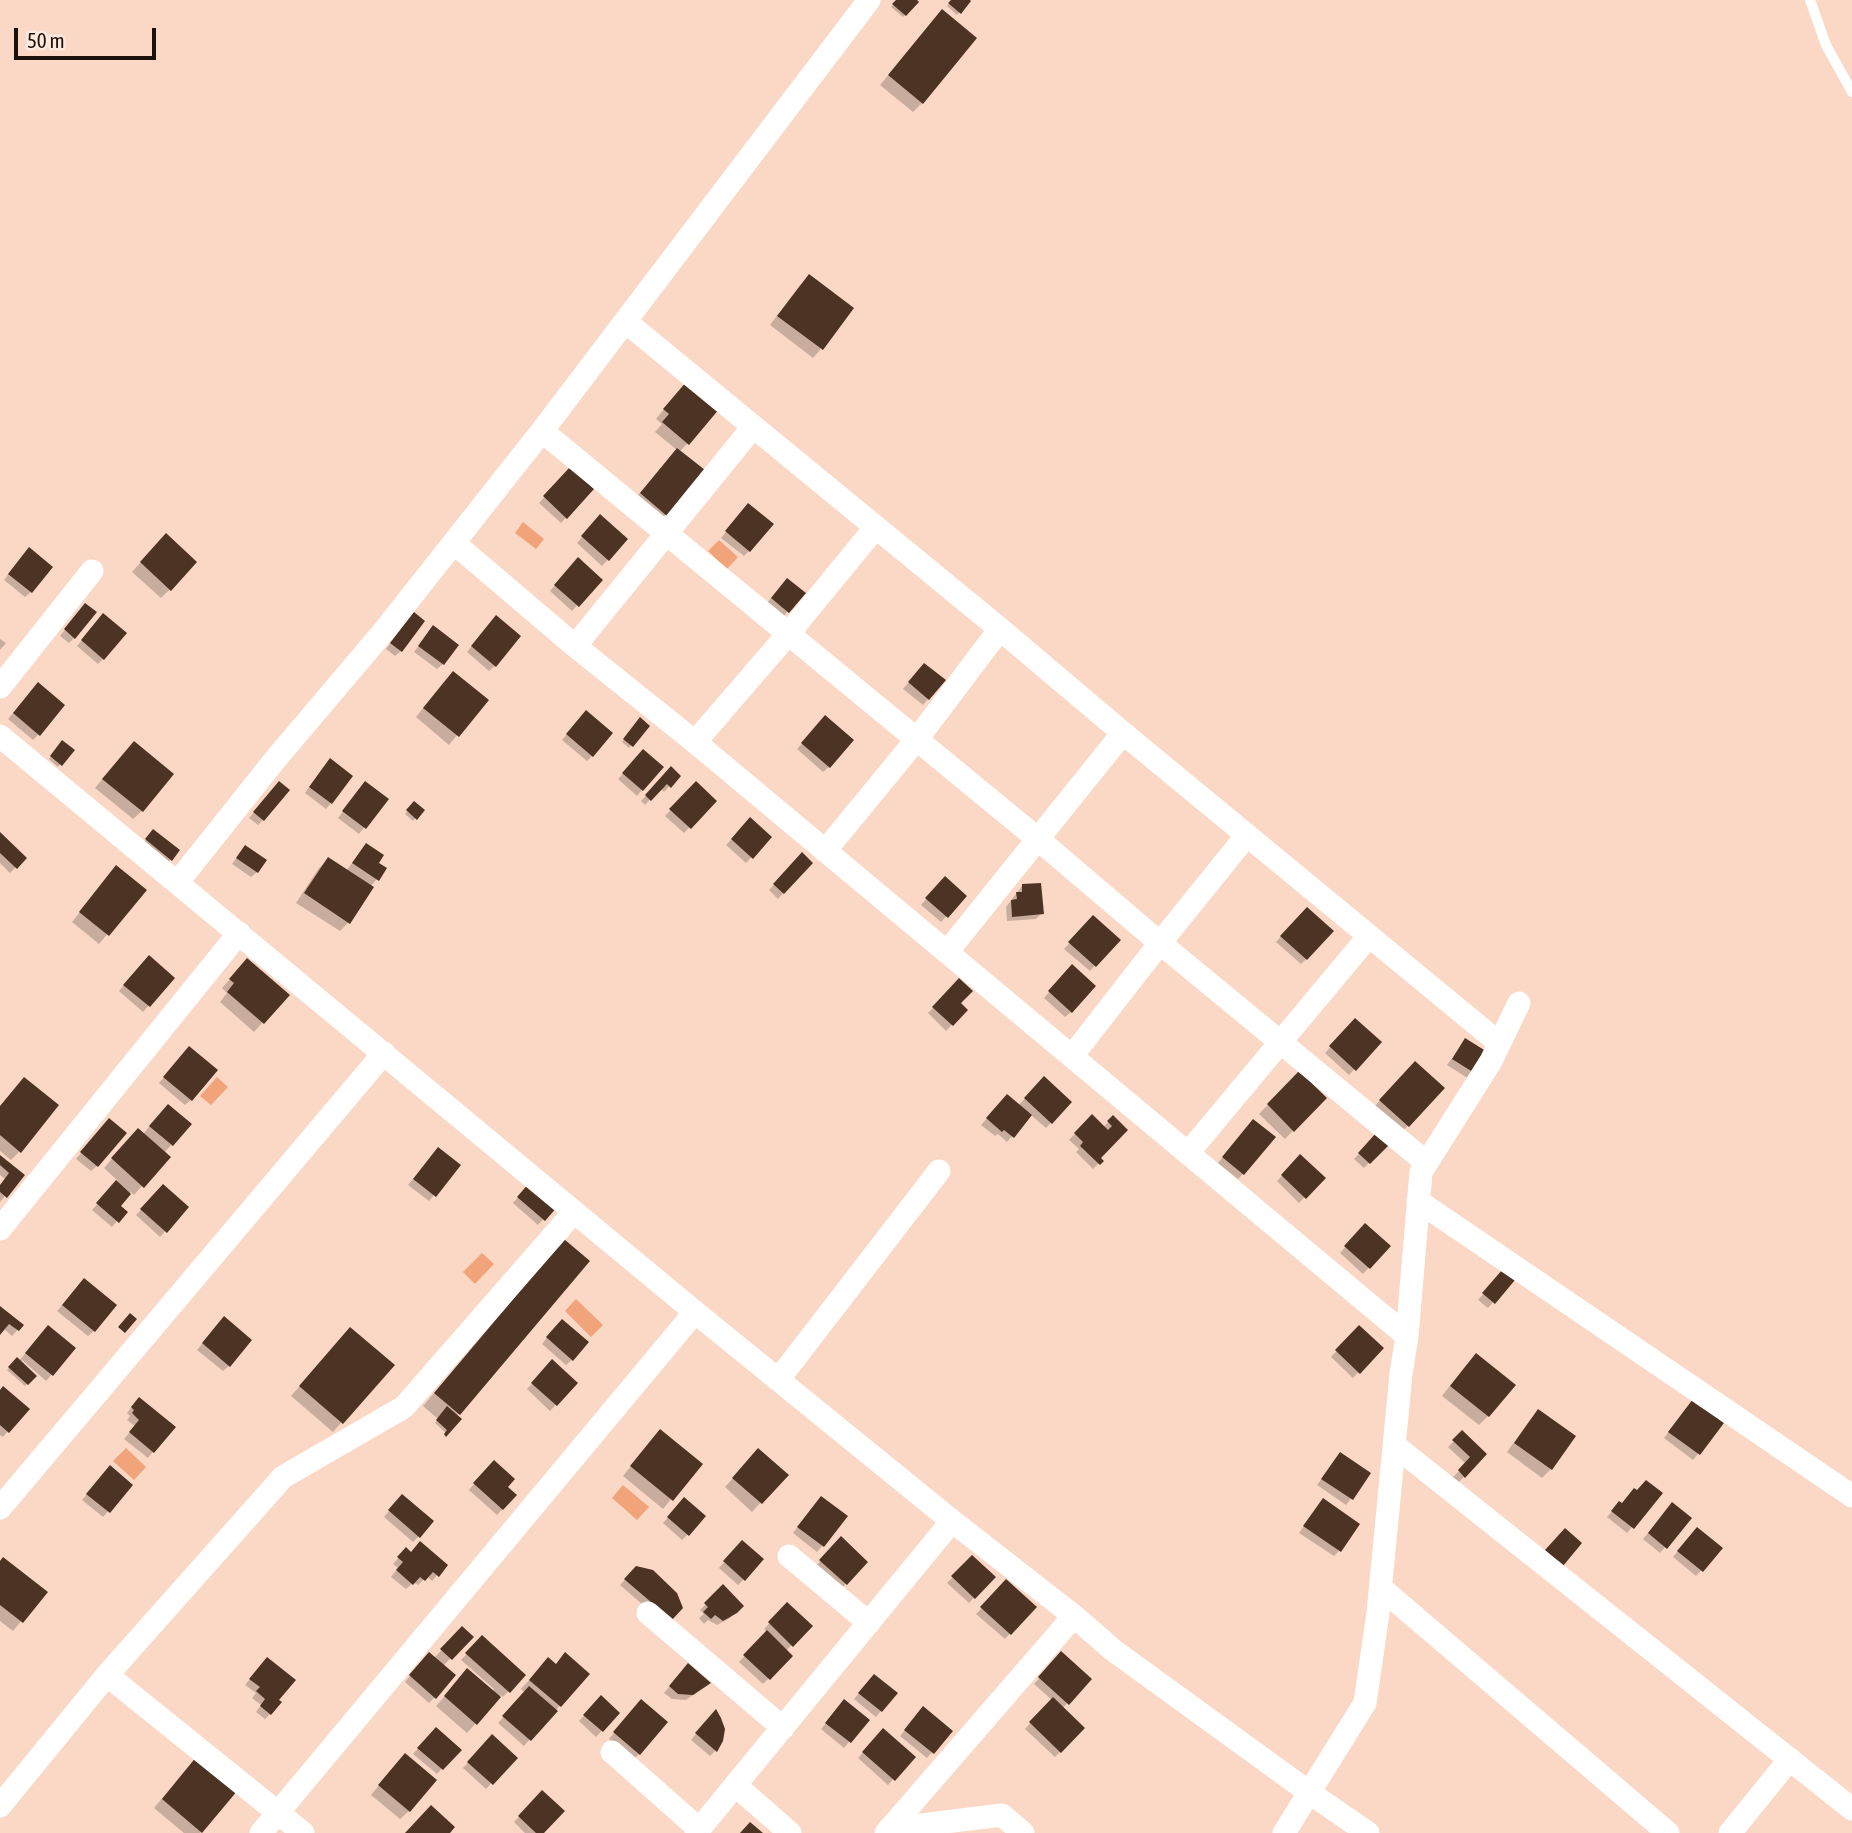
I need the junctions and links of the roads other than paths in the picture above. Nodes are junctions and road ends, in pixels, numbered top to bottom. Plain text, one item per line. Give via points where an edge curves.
1 (869, 0) edge
2 (1810, 0) edge
3 (1852, 92) edge
4 (626, 322) junction
5 (753, 427) junction
6 (542, 431) junction
7 (875, 528) junction
8 (666, 533) junction
9 (454, 543) junction
10 (92, 571) dead end
11 (1000, 629) junction
12 (789, 633) junction
13 (575, 646) junction
14 (0, 687) edge
15 (1123, 733) junction
16 (1, 739) edge
17 (917, 739) junction
18 (695, 742) junction
19 (1247, 835) junction
20 (1039, 839) junction
21 (825, 851) junction
22 (177, 883) junction
23 (239, 933) junction
24 (1369, 936) junction
25 (1160, 943) junction
26 (947, 951) junction
27 (1519, 1003) dead end
28 (1280, 1043) junction
29 (1499, 1043) junction
30 (384, 1053) junction
31 (1073, 1056) junction
32 (1188, 1153) junction
33 (1427, 1163) junction
34 (939, 1171) dead end
35 (1419, 1200) junction
36 (574, 1212) junction
37 (0, 1228) edge
38 (695, 1312) junction
39 (1406, 1336) junction
40 (778, 1380) junction
41 (1394, 1445) junction
42 (1852, 1496) edge
43 (0, 1508) edge
44 (952, 1521) junction
45 (789, 1556) dead end
46 (1381, 1588) junction
47 (648, 1614) dead end
48 (1074, 1616) junction
49 (869, 1623) junction
50 (107, 1675) junction
51 (783, 1728) junction
52 (612, 1752) dead end
53 (1790, 1759) junction
54 (735, 1785) junction
55 (1310, 1793) junction
56 (0, 1806) edge
57 (1852, 1809) edge
58 (278, 1812) junction
59 (698, 1831) edge
60 (888, 1831) edge
61 (261, 1833) edge
62 (303, 1833) edge
63 (790, 1833) edge
64 (1023, 1833) edge
65 (1284, 1833) edge
66 (1368, 1833) edge
67 (1668, 1833) edge
68 (1730, 1833) edge

1 - 4 street
2 - 3 lane via 1826,45
4 - 5 street
4 - 6 street
5 - 7 street
5 - 8 street
6 - 8 street
6 - 9 street
7 - 11 street
7 - 12 street
8 - 12 street
8 - 13 street
9 - 13 street
9 - 22 street
10 - 14 street
11 - 15 street
11 - 17 street
12 - 17 street
12 - 18 street
13 - 18 street
15 - 19 street
15 - 20 street
16 - 22 street
17 - 20 street
17 - 21 street
18 - 21 street
19 - 24 street
19 - 25 street
20 - 25 street
20 - 26 street
21 - 26 street
22 - 23 street
23 - 30 street
23 - 37 street
24 - 28 street
24 - 29 street
25 - 28 street
25 - 31 street
26 - 31 street
27 - 29 street
28 - 32 street
28 - 33 street
29 - 33 street
30 - 36 street
30 - 43 street
31 - 32 street
32 - 39 street
33 - 35 street via 1421,1172
34 - 40 street
35 - 39 street
35 - 42 street
36 - 38 street
36 - 50 street via 404,1406 283,1477
38 - 40 street
38 - 58 street
39 - 41 street
40 - 44 street
41 - 46 street
41 - 53 street
44 - 48 street
44 - 49 street
45 - 49 street
46 - 55 street via 1365,1703
46 - 67 street
47 - 51 street
48 - 55 street via 1113,1650
48 - 60 street
49 - 51 street
50 - 56 street
50 - 58 street
51 - 54 street
52 - 59 street
53 - 57 street
53 - 68 street
54 - 59 street
54 - 63 street
55 - 65 street
55 - 66 street
58 - 61 street
58 - 62 street
60 - 64 street via 1002,1815

